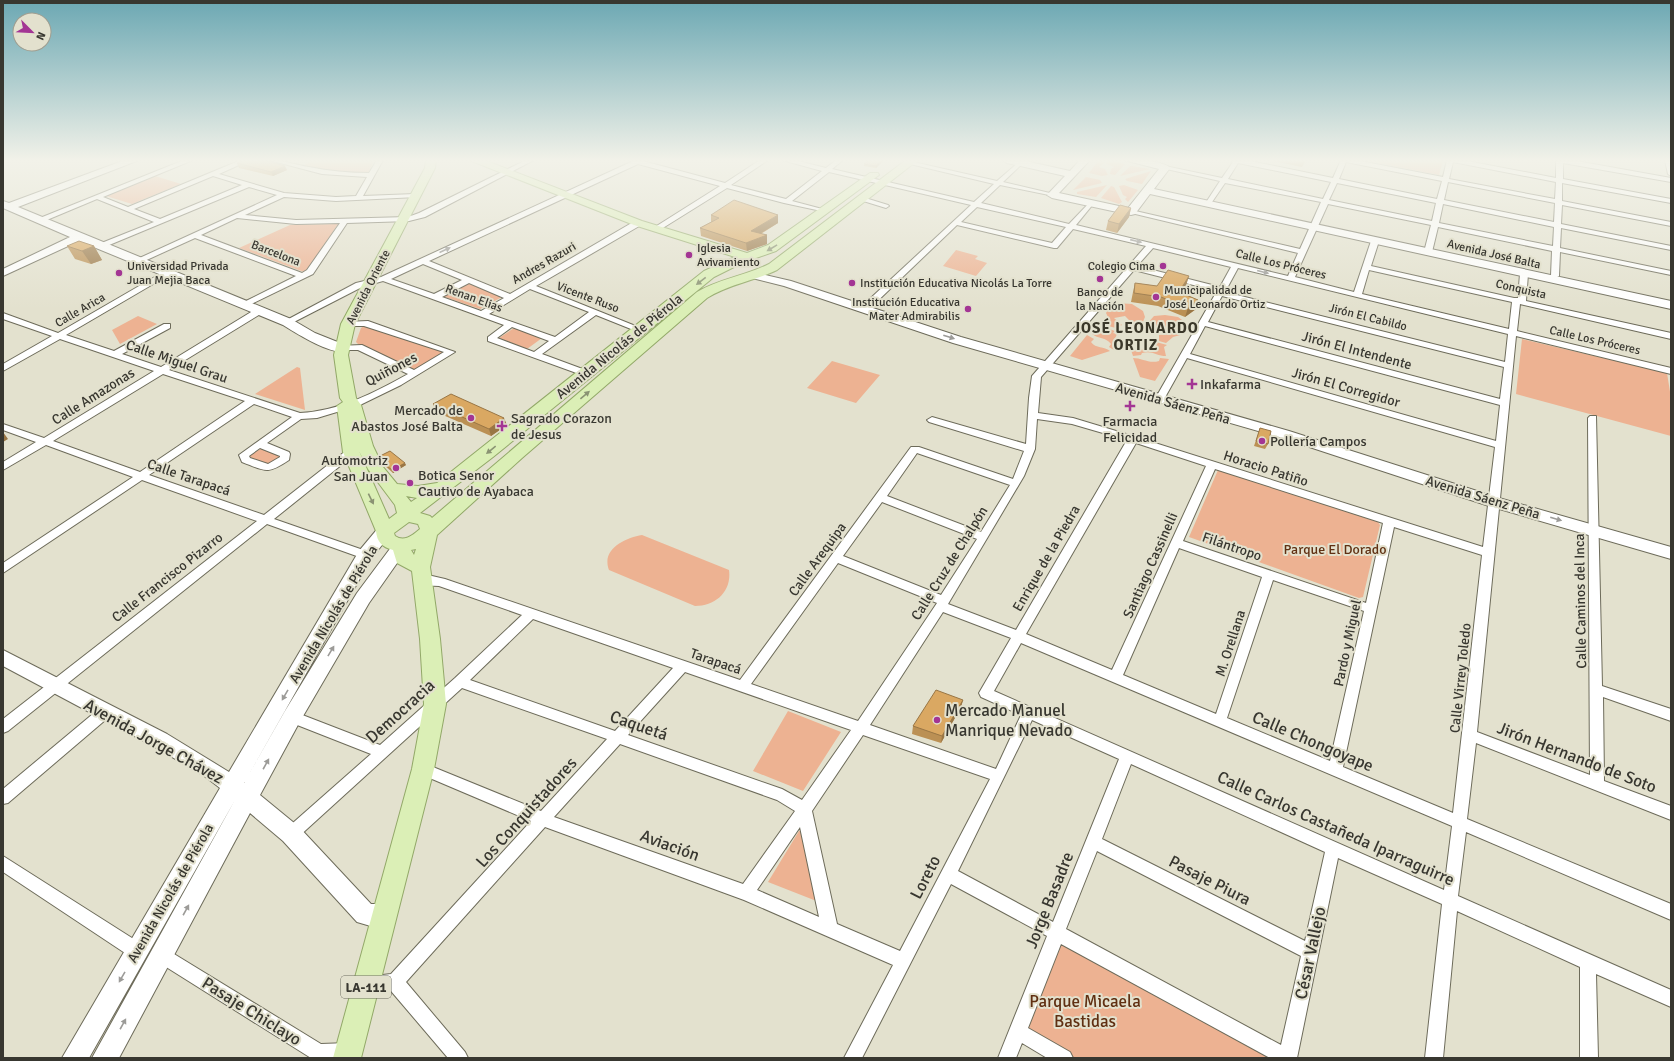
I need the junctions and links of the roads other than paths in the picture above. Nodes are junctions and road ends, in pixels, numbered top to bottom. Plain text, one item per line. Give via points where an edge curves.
1 (14, 210) edge
2 (65, 210) edge
3 (129, 210) edge
4 (190, 210) edge
5 (251, 210) edge
6 (408, 210) edge
7 (433, 210) edge
8 (535, 210) edge
9 (602, 210) edge
10 (689, 210) edge
11 (818, 210) edge
12 (849, 210) edge
13 (970, 210) edge
14 (1000, 210) edge
15 (1085, 210) edge
16 (1121, 210) edge
17 (1134, 210) edge
18 (1239, 210) edge
19 (1322, 210) edge
20 (1363, 210) edge
21 (1438, 210) edge
22 (1478, 210) edge
23 (1558, 210) edge
24 (1597, 210) edge
25 (824, 211) joint
26 (1132, 212) junction
27 (236, 216) junction
28 (39, 220) junction
29 (402, 220) junction
30 (161, 222) junction
31 (344, 222) junction
32 (638, 223) junction
33 (956, 223) junction
34 (1435, 224) junction
35 (1671, 224) edge
36 (1557, 225) junction
37 (1071, 226) junction
38 (1315, 226) junction
39 (658, 229) junction
40 (194, 235) junction
41 (79, 237) junction
42 (682, 238) junction
43 (1375, 241) junction
44 (1151, 245) junction
45 (102, 246) junction
46 (1671, 248) edge
47 (1556, 249) junction
48 (1428, 250) junction
49 (1302, 252) junction
50 (748, 258) junction
51 (137, 261) junction
52 (422, 261) junction
53 (728, 265) junction
54 (1236, 265) junction
55 (773, 267) junction
56 (1132, 267) junction
57 (1366, 267) junction
58 (3, 273) edge
59 (168, 273) junction
60 (1524, 274) junction
61 (1671, 274) edge
62 (752, 275) junction
63 (304, 276) junction
64 (1555, 276) junction
65 (1290, 279) junction
66 (377, 280) junction
67 (468, 280) junction
68 (528, 286) junction
69 (1221, 292) junction
70 (1357, 295) junction
71 (435, 297) junction
72 (510, 297) junction
73 (1519, 301) junction
74 (1671, 301) edge
75 (245, 305) junction
76 (1671, 305) edge
77 (867, 306) junction
78 (259, 311) junction
79 (595, 312) junction
80 (482, 314) junction
81 (3, 316) edge
82 (287, 322) junction
83 (1203, 323) junction
84 (348, 324) junction
85 (511, 324) junction
86 (167, 326) dead end
87 (639, 329) junction
88 (1513, 333) junction
89 (59, 336) junction
90 (1671, 336) edge
91 (555, 340) junction
92 (341, 348) junction
93 (115, 354) junction
94 (535, 355) junction
95 (1185, 356) junction
96 (1048, 362) junction
97 (1509, 366) junction
98 (3, 368) edge
99 (162, 370) junction
100 (1671, 371) edge
101 (414, 373) junction
102 (585, 373) junction
103 (1162, 395) junction
104 (252, 400) junction
105 (1504, 403) junction
106 (348, 404) junction
107 (299, 416) junction
108 (1033, 416) junction
109 (1593, 418) dead end
110 (932, 420) dead end
111 (3, 427) edge
112 (1133, 439) junction
113 (46, 441) junction
114 (259, 444) dead end
115 (1500, 445) junction
116 (1030, 449) junction
117 (351, 452) junction
118 (1212, 465) junction
119 (3, 468) edge
120 (142, 475) junction
121 (1015, 483) junction
122 (445, 486) junction
123 (392, 489) junction
124 (880, 497) junction
125 (1495, 497) junction
126 (407, 515) junction
127 (266, 518) junction
128 (1389, 523) junction
129 (1595, 525) junction
130 (429, 530) junction
131 (385, 531) junction
132 (983, 537) junction
133 (1671, 542) edge
134 (1176, 543) junction
135 (401, 546) junction
136 (1671, 553) edge
137 (1488, 554) junction
138 (365, 555) junction
139 (836, 558) junction
140 (3, 569) edge
141 (1269, 574) junction
142 (422, 575) junction
143 (943, 603) junction
144 (1370, 609) junction
145 (532, 613) junction
146 (1018, 636) junction
147 (3, 657) edge
148 (683, 665) junction
149 (1115, 677) junction
150 (460, 682) junction
151 (55, 686) junction
152 (743, 686) junction
153 (1596, 688) junction
154 (986, 693) joint
155 (435, 704) junction
156 (106, 712) junction
157 (1029, 712) junction
158 (1671, 715) edge
159 (292, 717) junction
160 (1220, 721) junction
161 (3, 727) edge
162 (860, 727) junction
163 (1470, 735) junction
164 (618, 737) junction
165 (382, 752) junction
166 (1127, 756) junction
167 (423, 769) junction
168 (1335, 770) junction
169 (999, 776) junction
170 (1597, 784) junction
171 (240, 792) junction
172 (3, 798) edge
173 (804, 809) junction
174 (1671, 813) edge
175 (542, 819) junction
176 (1459, 822) junction
177 (291, 834) junction
178 (1092, 842) junction
179 (1333, 848) junction
180 (3, 863) edge
181 (948, 874) junction
182 (746, 893) junction
183 (1450, 900) junction
184 (1671, 912) edge
185 (383, 915) junction
186 (830, 929) junction
187 (1056, 932) junction
188 (137, 951) junction
189 (1310, 952) junction
190 (162, 954) junction
191 (903, 961) junction
192 (1588, 962) junction
193 (395, 982) junction
194 (366, 985) junction
195 (1671, 999) edge
196 (1017, 1031) junction
197 (347, 1055) edge
198 (74, 1058) edge
199 (105, 1058) edge
200 (460, 1058) edge
201 (853, 1058) edge
202 (1007, 1058) edge
203 (1064, 1058) edge
204 (1287, 1058) edge
205 (1434, 1058) edge
206 (1588, 1058) edge

1 - 28 street
2 - 28 street
3 - 30 street
4 - 30 street
5 - 27 street
6 - 29 main road, Avenida Oriente
7 - 29 street
52 -> 8 street
9 - 32 main road, Avenida Sáenz Peña
10 - 39 street
11 - 25 street
12 - 55 main road, Avenida Nicolás de Piérola
13 - 33 street
14 - 37 street, Calle Los Próceres
15 - 37 street
16 - 26 street
17 - 26 street
18 - 38 street, Avenida José Balta
19 - 38 street
20 - 34 street
21 - 34 street
22 - 36 street
23 - 36 street
24 - 35 street
25 -> 50 main road, Avenida Nicolás de Piérola via 772,248
26 - 49 street
27 - 31 street via 296,222
27 - 40 street
28 - 41 street
29 - 31 street
29 - 66 main road, Avenida Oriente
30 - 45 street
31 - 63 street via 315,267
32 - 39 main road, Avenida Sáenz Peña
32 - 68 street, Andres Razuri
33 - 37 street via 1054,246
33 - 77 street
34 - 47 street
34 - 48 street
36 - 46 street
36 - 47 street
37 -> 44 street, Calle Los Próceres
38 - 43 street, Avenida José Balta
38 - 48 street, Avenida José Balta
38 - 49 street
39 - 42 main road, Avenida Sáenz Peña
40 - 51 street
40 - 63 street, Barcelona
41 - 45 street
41 - 58 street
42 - 50 main road, Avenida Sáenz Peña
42 - 53 main road, Avenida Sáenz Peña via 711,252
43 - 48 street, Avenida José Balta
43 - 57 street
44 - 54 street, Calle Los Próceres
44 - 56 street, Calle Cruz de Chalpón
45 - 51 street
47 - 61 street
47 - 64 street
48 - 60 street, Avenida José Balta
48 - 64 street, Avenida José Balta
49 - 65 street
50 - 53 main road, Avenida Nicolás de Piérola
50 - 55 main road, Avenida Sáenz Peña via 764,261
51 - 59 street
52 - 66 street
52 - 67 street
53 - 62 main road, Avenida Sáenz Peña
53 -> 87 main road, Avenida Nicolás de Piérola via 709,274
54 -> 65 street, Calle Los Próceres
54 - 69 street
55 - 62 main road, Avenida Nicolás de Piérola
55 - 77 street, Avenida Sáenz Peña
56 - 69 street, Jirón El Cabildo
56 - 96 street, Calle Cruz de Chalpón
57 - 70 street
57 - 73 street, Conquista
59 - 75 street
59 - 89 street, Calle Arica
60 - 73 street, Calle Virrey Toledo
60 - 76 street, Avenida José Balta
62 - 77 street, Avenida Sáenz Peña via 779,280
130 -> 62 main road, Avenida Nicolás de Piérola via 702,295 721,284
63 - 75 street
64 - 74 street, Avenida José Balta
65 - 70 street, Calle Los Próceres
66 - 71 street, Renan Elias
66 - 82 street via 359,284
66 - 84 main road, Avenida Oriente
67 - 71 street
67 - 72 street
68 - 72 street, Andres Razuri
68 - 79 street, Vicente Ruso
69 - 83 street
69 - 97 street, Jirón El Cabildo
70 - 88 street, Calle Los Próceres
71 - 80 street, Renan Elias
72 - 80 street, Andres Razuri
73 - 88 street, Calle Virrey Toledo
73 - 90 street, Conquista
75 - 78 street
77 - 96 street, Avenida Sáenz Peña
78 - 82 street
78 - 99 street, Calle Amazonas
79 - 87 street, Vicente Ruso
79 - 91 street
80 - 85 street, Renan Elias
81 - 89 street, Calle Miguel Grau
82 - 92 street
83 - 95 street
83 - 105 street, Jirón El Intendente
84 - 92 main road, Avenida Oriente
84 - 101 street, Quiñones via 365,323 451,352
85 - 91 street, Renan Elias
85 - 94 street via 491,339
86 - 93 street
87 - 102 main road, Avenida Nicolás de Piérola
88 - 97 street, Calle Virrey Toledo
88 - 100 street, Calle Los Próceres
89 - 93 street, Calle Miguel Grau
89 - 98 street, Calle Arica
91 - 94 street
92 - 101 street via 359,348
92 - 106 main road, Avenida Oriente
93 - 99 street, Calle Miguel Grau
94 - 102 street
95 - 103 street
95 - 115 street, Jirón El Corregidor
96 - 103 street, Avenida Sáenz Peña
96 - 108 street, Calle Cruz de Chalpón via 1037,376
97 - 105 street, Calle Virrey Toledo
99 - 104 street, Calle Miguel Grau
99 - 113 street, Calle Amazonas
101 - 106 street, Quiñones
102 -> 122 main road, Avenida Nicolás de Piérola
103 - 125 street, Avenida Sáenz Peña
104 - 107 street, Calle Miguel Grau
104 - 120 street
105 - 115 street, Calle Virrey Toledo
106 - 107 street, Calle Miguel Grau via 317,415
106 - 117 main road, Avenida Oriente
106 - 123 main road, Avenida Oriente via 376,469
107 - 114 street
108 - 112 street, Horacio Patiño via 1073,422
108 - 116 street, Calle Cruz de Chalpón
109 - 129 street, Calle Caminos del Inca
110 - 116 street
111 - 113 street, Calle Tarapacá
112 - 118 street, Horacio Patiño
112 - 146 street, Enrique de la Piedra
113 - 119 street, Calle Amazonas
113 - 120 street, Calle Tarapacá
115 - 125 street, Calle Virrey Toledo
116 - 121 street, Calle Cruz de Chalpón
117 - 127 street, Calle Francisco Pizarro
117 -> 131 main road, Avenida Oriente
118 - 128 street, Horacio Patiño
118 - 134 street, Santiago Cassinelli
120 - 127 street, Calle Tarapacá
120 - 140 street
121 - 124 street, Calle Arequipa via 915,449
121 - 132 street, Calle Cruz de Chalpón
122 - 123 main road via 418,492
122 - 126 main road, Avenida Nicolás de Piérola
123 - 126 main road, Avenida Oriente via 403,504
124 - 132 street
124 - 139 street, Calle Arequipa
125 - 129 street, Avenida Sáenz Peña
125 - 137 street, Calle Virrey Toledo
126 - 130 main road via 424,520
126 - 131 main road, Avenida Nicolás de Piérola
127 - 138 street, Calle Tarapacá
127 - 151 street, Calle Francisco Pizarro
128 - 137 street, Horacio Patiño
128 - 144 street, Pardo y Miguel
129 - 133 street, Avenida Sáenz Peña
129 - 136 street, Avenida Sáenz Peña
129 - 153 street, Calle Caminos del Inca
130 - 135 main road, Avenida Nicolás de Piérola via 412,544
130 - 142 main road
131 - 135 main road, Avenida Oriente via 386,539
131 - 138 street, Avenida Nicolás de Piérola
132 - 143 street, Calle Cruz de Chalpón
134 - 141 street, Filántropo
134 - 149 street, Santiago Cassinelli
135 - 142 main road via 404,558
159 -> 135 street, Avenida Nicolás de Piérola via 363,598
137 - 163 street, Calle Virrey Toledo
138 -> 171 street, Avenida Nicolás de Piérola
139 - 143 street, Calle Chongoyape
139 - 152 street, Calle Arequipa
141 - 144 street, Filántropo
141 - 160 street, M. Orellana
142 - 145 street, Tarapacá
142 - 155 main road
143 - 146 street, Calle Chongoyape
143 - 162 street, Calle Cruz de Chalpón
144 - 168 street, Pardo y Miguel
145 - 148 street, Tarapacá
145 - 150 street, Democracia
146 - 149 street, Calle Chongoyape
146 - 154 street, Enrique de la Piedra
147 - 151 street, Avenida Jorge Chávez
148 - 152 street, Tarapacá
148 - 164 street, Los Conquistadores
149 - 160 street, Calle Chongoyape
150 - 155 street, Democracia
150 - 164 street, Caquetá
151 - 156 street, Avenida Jorge Chávez
151 - 161 street, Calle Francisco Pizarro
152 - 162 street, Tarapacá
153 - 158 street
153 - 170 street, Calle Caminos del Inca
154 - 157 street, Calle Carlos Castañeda Iparraguirre
155 - 165 street, Democracia
155 - 167 main road
156 - 171 street, Avenida Jorge Chávez via 210,769
156 - 172 street
157 - 166 street, Calle Carlos Castañeda Iparraguirre
157 - 169 street, Loreto
159 - 165 street
171 -> 159 street, Avenida Nicolás de Piérola
160 - 168 street, Calle Chongoyape
162 - 169 street, Tarapacá
162 - 173 street, Calle Cruz de Chalpón
163 - 170 street, Jirón Hernando de Soto
163 - 176 street, Calle Virrey Toledo
164 - 173 street, Caquetá via 782,795
164 - 175 street, Los Conquistadores
165 - 177 street, Democracia
166 - 178 street, Jorge Basadre
166 - 179 street, Calle Carlos Castañeda Iparraguirre
167 - 175 street, Aviación
167 - 185 main road
168 - 176 street, Calle Chongoyape
169 - 181 street, Loreto
170 - 174 street, Jirón Hernando de Soto
171 - 177 street, Avenida Jorge Chávez
171 - 188 street, Avenida Nicolás de Piérola
190 -> 171 street, Avenida Nicolás de Piérola
173 - 182 street, Calle Cruz de Chalpón
173 - 186 street
175 - 182 street, Aviación
175 - 193 street, Los Conquistadores
176 - 183 street, Calle Virrey Toledo
176 - 184 street, Calle Chongoyape
177 - 185 street, Avenida Jorge Chávez via 366,914
178 - 187 street, Jorge Basadre
178 - 189 street, Pasaje Piura
179 - 183 street, Calle Carlos Castañeda Iparraguirre
179 - 189 street, César Vallejo
180 - 188 street
181 - 187 street
181 - 191 street, Loreto
182 - 186 street, Aviación
183 - 192 street, Calle Carlos Castañeda Iparraguirre
183 - 205 street, Calle Virrey Toledo
185 - 194 main road, LA-111
186 - 191 street, Aviación
187 - 196 street, Jorge Basadre
187 - 204 street
188 -> 198 street, Avenida Nicolás de Piérola
189 - 204 street, César Vallejo
190 - 197 street, Pasaje Chiclayo via 319,1053
199 -> 190 street, Avenida Nicolás de Piérola
191 - 201 street, Loreto
192 - 195 street, Calle Carlos Castañeda Iparraguirre
192 - 206 street
193 - 194 street
193 - 200 street
194 - 197 main road, LA-111
196 - 202 street, Jorge Basadre
196 - 203 street

